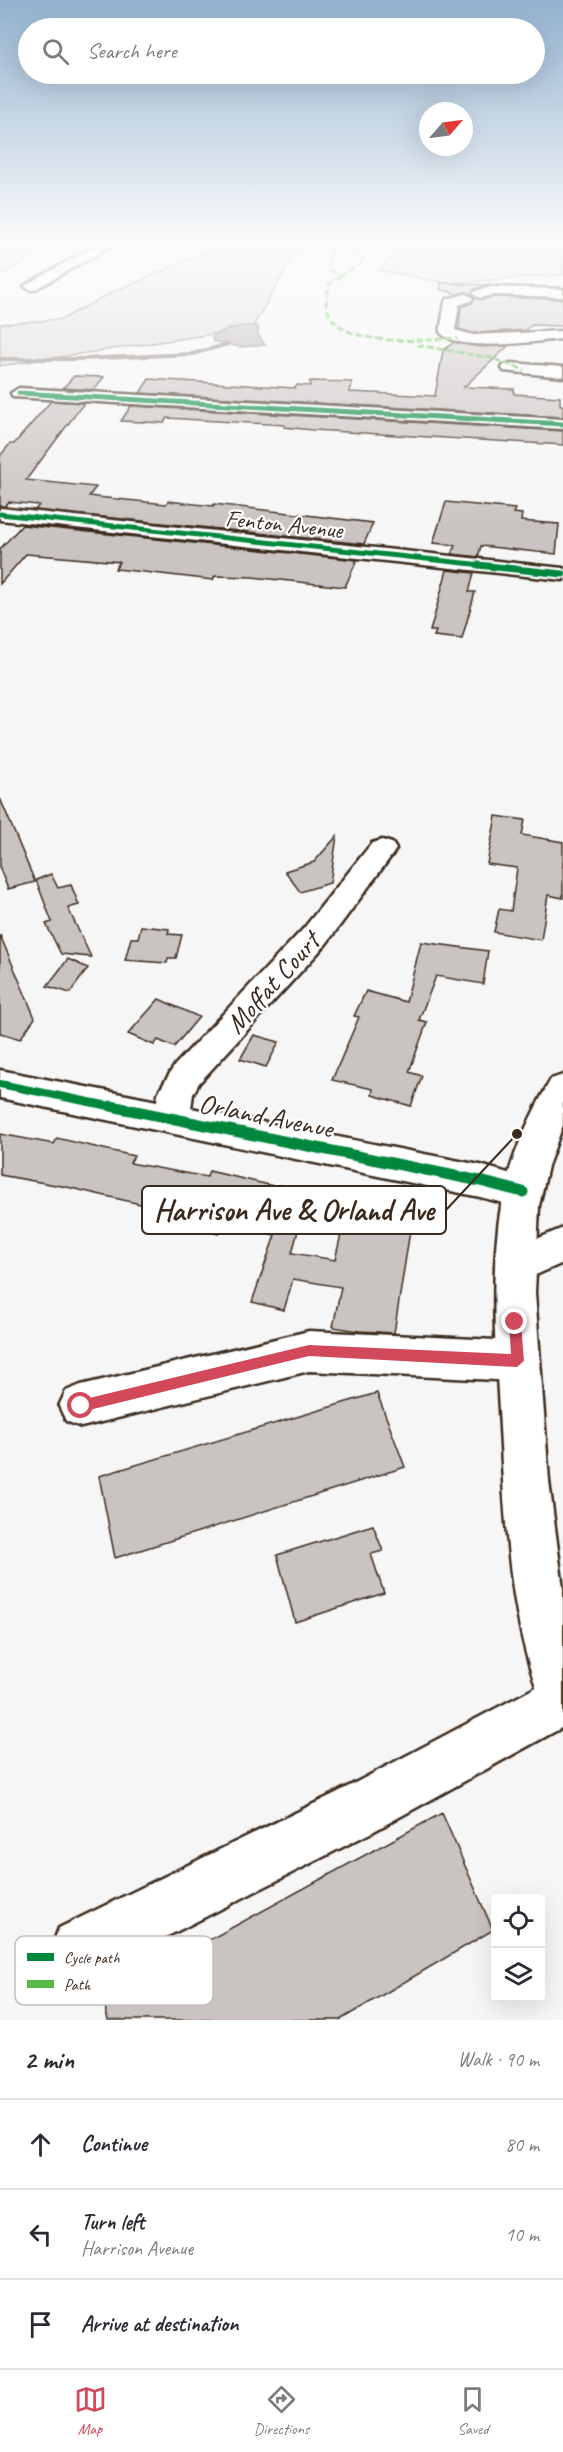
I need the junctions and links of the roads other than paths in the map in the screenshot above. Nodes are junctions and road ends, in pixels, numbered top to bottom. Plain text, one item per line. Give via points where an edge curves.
1 (460, 338) edge
2 (504, 338) edge
3 (510, 368) dead end
4 (563, 372) edge
5 (19, 393) dead end
6 (563, 424) edge
7 (1, 516) edge
8 (563, 574) edge
9 (382, 849) dead end
10 (0, 1083) edge
11 (563, 1089) edge
12 (171, 1118) junction
13 (523, 1192) junction
14 (563, 1245) edge
15 (515, 1266) junction
16 (517, 1361) junction
17 (81, 1406) dead end
18 (563, 1692) edge
19 (563, 1700) edge
20 (106, 1936) edge

1 - 2 street
3 - 4 street
5 - 6 street
7 - 8 street, Fenton Avenue
9 - 12 street, Moffat Court via 315,936 187,1074 176,1093
10 - 12 street, Orland Avenue
11 - 13 street via 536,1144
12 - 13 street, Orland Avenue
13 - 15 street
14 - 15 street
15 - 16 street
16 - 17 street via 309,1350
16 - 18 street via 528,1518 540,1599
19 - 20 street via 355,1812

